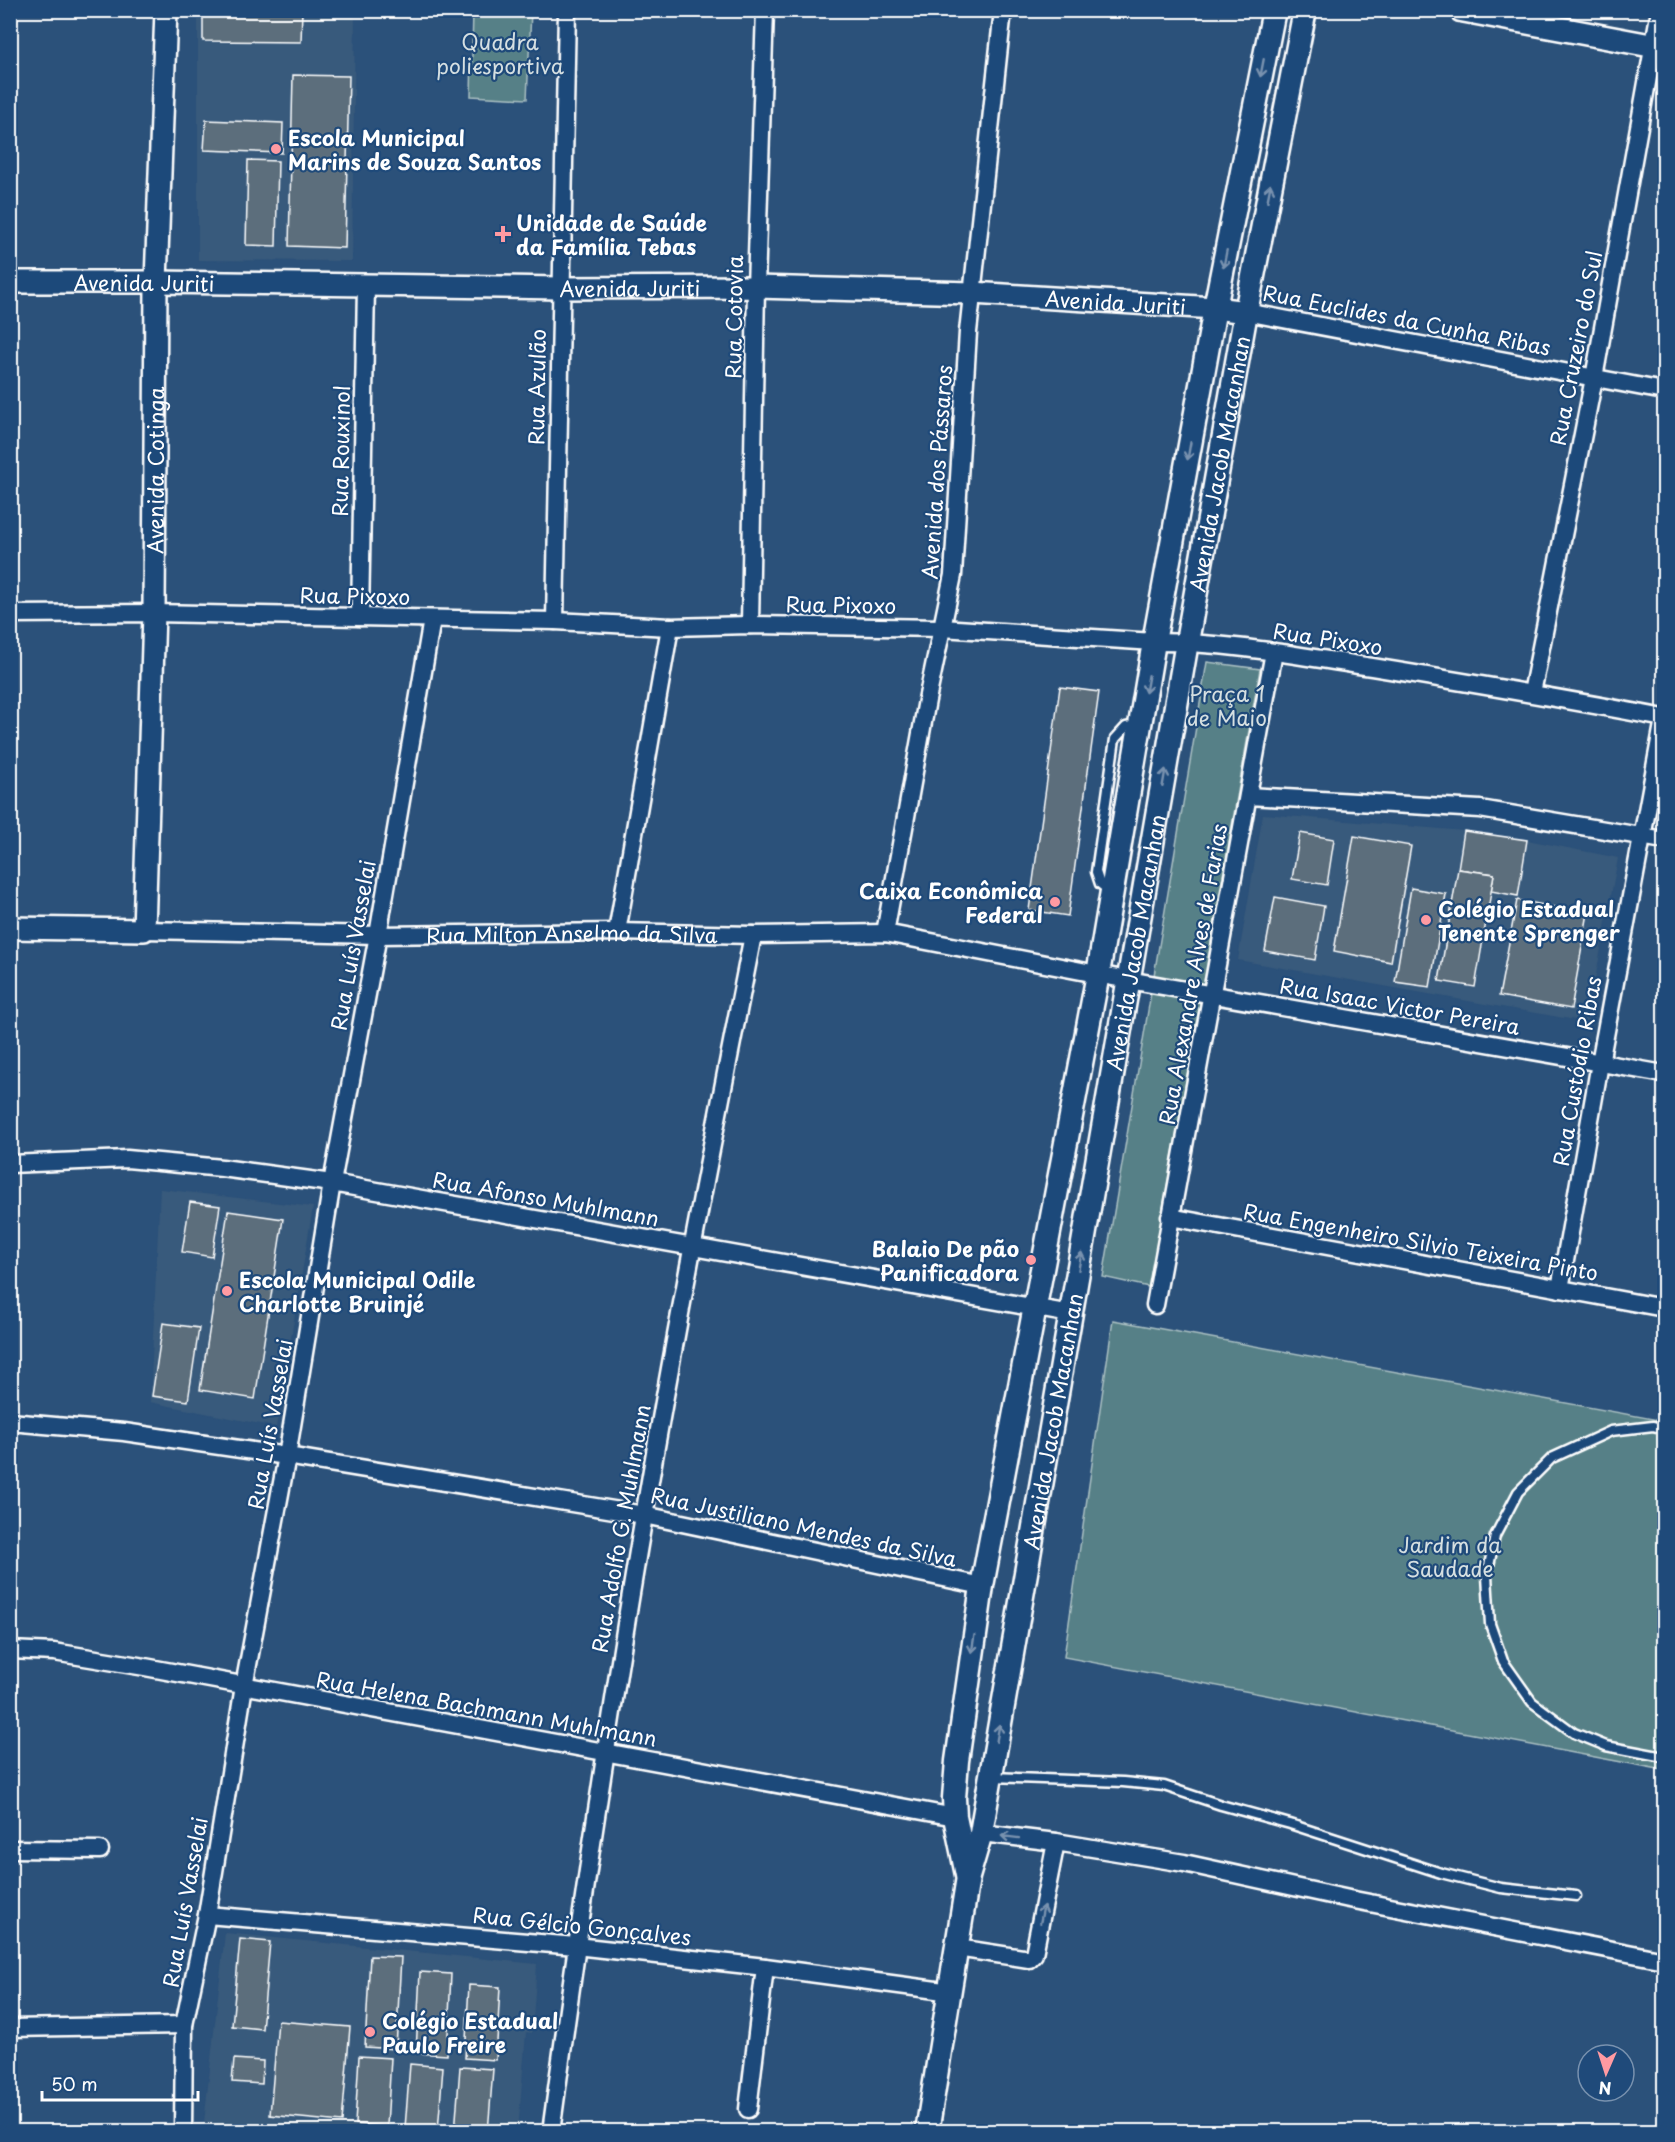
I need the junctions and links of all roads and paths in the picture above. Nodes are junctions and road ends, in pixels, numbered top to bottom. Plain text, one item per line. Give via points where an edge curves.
1 (166, 10) edge
2 (567, 10) edge
3 (765, 10) edge
4 (1003, 10) edge
5 (1274, 10) edge
6 (1305, 10) edge
7 (1461, 10) edge
8 (1660, 10) edge
9 (1659, 47) edge
10 (10, 282) edge
11 (156, 282) junction
12 (366, 286) junction
13 (756, 286) junction
14 (560, 288) junction
15 (972, 293) junction
16 (1215, 308) junction
17 (1246, 312) junction
18 (1594, 378) junction
19 (1665, 391) edge
20 (154, 613) junction
21 (10, 614) edge
22 (360, 617) junction
23 (432, 619) junction
24 (555, 621) junction
25 (750, 625) junction
26 (669, 627) junction
27 (942, 628) junction
28 (1154, 642) junction
29 (1187, 642) junction
30 (1274, 652) junction
31 (1532, 693) junction
32 (1665, 718) edge
33 (1248, 796) junction
34 (1643, 836) junction
35 (1665, 840) edge
36 (10, 928) edge
37 (144, 930) junction
38 (617, 932) junction
39 (885, 933) junction
40 (378, 935) junction
41 (753, 935) junction
42 (1098, 974) junction
43 (1128, 980) junction
44 (1212, 995) junction
45 (1600, 1062) junction
46 (1665, 1074) edge
47 (10, 1164) edge
48 (332, 1183) junction
49 (1170, 1217) junction
50 (692, 1246) junction
51 (1560, 1289) junction
52 (1155, 1305) dead end
53 (1665, 1308) edge
54 (1034, 1309) junction
55 (1071, 1314) junction
56 (10, 1422) edge
57 (1665, 1429) edge
58 (287, 1456) junction
59 (644, 1515) junction
60 (982, 1586) junction
61 (10, 1650) edge
62 (244, 1686) junction
63 (605, 1753) junction
64 (1665, 1757) edge
65 (989, 1784) junction
66 (955, 1817) junction
67 (981, 1833) junction
68 (1056, 1842) junction
69 (10, 1849) edge
70 (100, 1850) dead end
71 (968, 1877) junction
72 (1576, 1896) dead end
73 (207, 1915) junction
74 (576, 1946) junction
75 (957, 1948) junction
76 (1665, 1960) edge
77 (765, 1967) junction
78 (951, 1992) junction
79 (184, 2025) junction
80 (10, 2028) edge
81 (747, 2109) dead end
82 (183, 2132) edge
83 (551, 2132) edge
84 (927, 2132) edge

1 - 11 street, Avenida Cotinga
2 - 14 street, Rua Azulão
3 - 13 street, Rua Cotovia
4 - 15 street, Avenida dos Pássaros
5 -> 16 main road, Avenida Jacob Macanhan
17 -> 6 main road, Avenida Jacob Macanhan
7 - 9 main road
8 - 9 street, Rua Cruzeiro do Sul
9 - 18 street, Rua Cruzeiro do Sul
10 - 11 street, Avenida Juriti
11 - 12 street, Avenida Juriti
11 - 20 street, Avenida Cotinga
12 - 14 street, Avenida Juriti
12 - 22 street, Rua Rouxinol
13 - 14 street, Avenida Juriti
13 - 15 street, Avenida Juriti
13 - 25 street, Rua Cotovia
14 - 24 street, Rua Azulão
15 - 16 street, Avenida Juriti
15 - 27 street, Avenida dos Pássaros via 953,575
16 - 17 street, Avenida Juriti
16 -> 28 main road, Avenida Jacob Macanhan
17 - 18 street, Rua Euclides da Cunha Ribas
17 - 29 main road, Avenida Jacob Macanhan
18 - 19 street, Rua Euclides da Cunha Ribas
18 - 31 street, Rua Cruzeiro do Sul
20 - 21 street, Rua Pixoxo
20 - 22 street, Rua Pixoxo
20 - 37 street, Avenida Cotinga
22 - 23 street, Rua Pixoxo
23 - 24 street, Rua Pixoxo
23 - 40 street, Rua Luís Vasselai
24 - 26 street, Rua Pixoxo
25 - 26 street, Rua Pixoxo
25 - 27 street, Rua Pixoxo
26 - 38 street
27 - 28 street, Rua Pixoxo
27 - 39 street, Avenida dos Pássaros
28 - 29 street, Rua Pixoxo
28 -> 42 main road, Avenida Jacob Macanhan
29 - 30 street, Rua Pixoxo
43 -> 29 main road, Avenida Jacob Macanhan
30 - 31 street, Rua Pixoxo
30 - 33 street, Rua Alexandre Alves de Farias
31 - 32 street, Rua Pixoxo
32 - 34 street, Rua Custódio Ribas
33 - 34 street via 1480,809
33 - 44 street, Rua Alexandre Alves de Farias
34 - 35 street
34 - 45 street, Rua Custódio Ribas
36 - 37 street, Rua Milton Anselmo da Silva
37 - 40 street, Rua Milton Anselmo da Silva
38 - 40 street, Rua Milton Anselmo da Silva
38 - 41 street, Rua Milton Anselmo da Silva
39 - 41 street, Rua Milton Anselmo da Silva
39 - 42 street, Rua Milton Anselmo da Silva
40 - 48 street, Rua Luís Vasselai
41 - 50 street, Rua Adolfo G. Muhlmann
42 - 43 street, Rua Milton Anselmo da Silva
42 - 54 main road, Avenida Jacob Macanhan
43 - 44 street, Rua Isaac Victor Pereira
55 -> 43 main road, Avenida Jacob Macanhan
44 - 45 street, Rua Isaac Victor Pereira
44 - 49 street, Rua Alexandre Alves de Farias
45 - 46 street, Rua Isaac Victor Pereira
45 - 51 street, Rua Custódio Ribas
47 - 48 street, Rua Afonso Muhlmann via 127,1159
48 - 50 street, Rua Afonso Muhlmann
48 - 58 street, Rua Luís Vasselai
49 - 51 street, Rua Engenheiro Silvio Teixeira Pinto
49 - 52 street, Rua Alexandre Alves de Farias
50 - 54 street, Rua Afonso Muhlmann
50 - 59 street, Rua Adolfo G. Muhlmann
51 - 53 street, Rua Engenheiro Silvio Teixeira Pinto
54 - 55 street, Rua Afonso Muhlmann
54 - 60 main road, Avenida Jacob Macanhan
65 -> 55 main road, Avenida Jacob Macanhan
56 - 58 street, Rua Justiliano Mendes da Silva via 124,1432
57 - 64 lane via 1653,1426 1611,1431 1552,1458 1518,1492 1495,1536 1486,1576 1490,1624 1496,1643 1503,1661 1532,1702 1574,1733 1606,1746
58 - 59 street, Rua Justiliano Mendes da Silva
58 - 62 street, Rua Luís Vasselai
59 - 60 street, Rua Justiliano Mendes da Silva
59 - 63 street, Rua Adolfo G. Muhlmann
60 -> 66 main road, Avenida Jacob Macanhan via 957,1761
61 - 62 street, Rua Helena Bachmann Muhlmann via 54,1652
62 - 63 street, Rua Helena Bachmann Muhlmann
62 - 73 street, Rua Luís Vasselai
63 - 66 street, Rua Helena Bachmann Muhlmann
63 - 74 street, Rua Adolfo G. Muhlmann
65 - 66 main road via 968,1809
65 - 67 main road, Avenida Jacob Macanhan
65 - 72 lane via 1123,1782 1164,1786 1441,1873 1502,1888
66 - 71 main road, Avenida Jacob Macanhan
68 -> 67 street
67 - 71 main road, Avenida Jacob Macanhan
75 -> 68 street via 1029,1959 1034,1954
68 - 76 street via 1184,1863
69 - 70 street
71 - 75 main road, Avenida Jacob Macanhan
73 - 74 street, Rua Gélcio Gonçalves
73 - 79 street, Rua Luís Vasselai
74 - 77 street, Rua Gélcio Gonçalves
74 - 83 street, Rua Adolfo G. Muhlmann
75 - 78 main road, Avenida Jacob Macanhan
77 - 78 street, Rua Gélcio Gonçalves
77 - 81 street
78 - 84 main road, Avenida Jacob Macanhan
79 - 80 street
79 - 82 street, Rua Luís Vasselai

